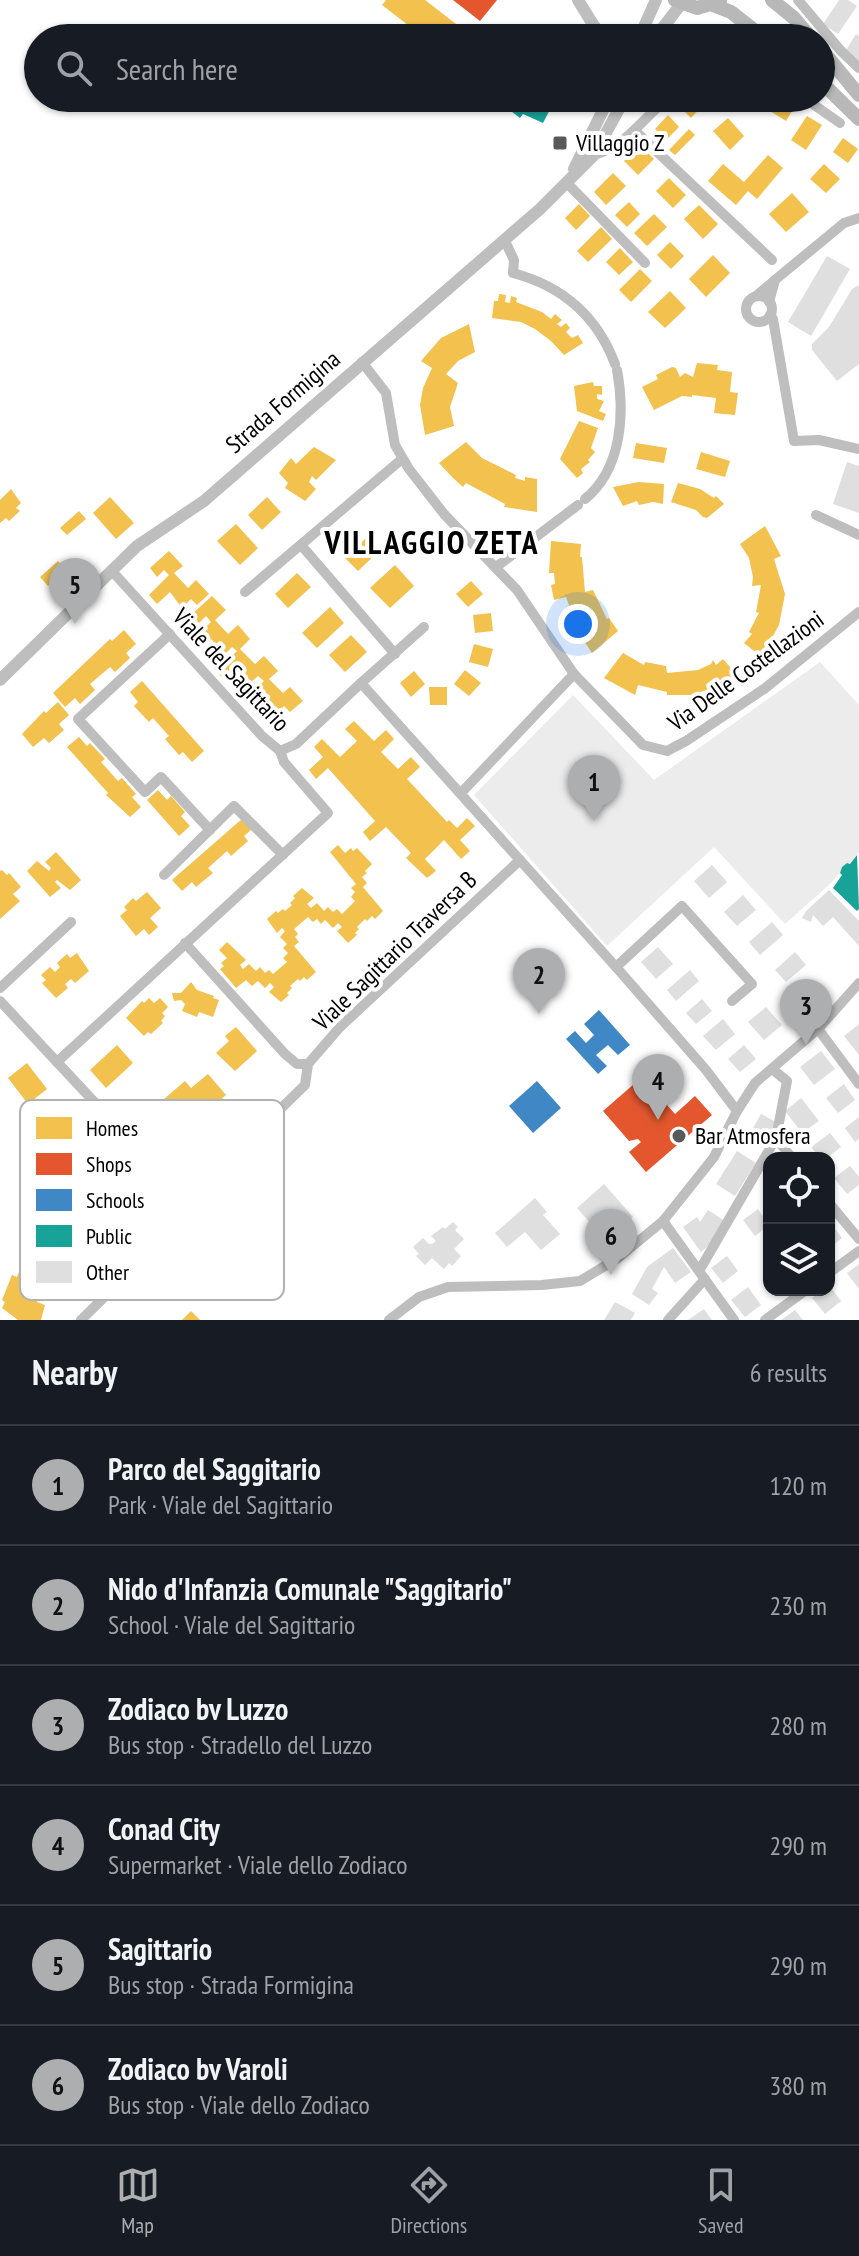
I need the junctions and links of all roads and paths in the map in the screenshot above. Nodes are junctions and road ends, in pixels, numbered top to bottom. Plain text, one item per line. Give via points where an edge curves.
1 (578, 0) edge
2 (656, 0) edge
3 (772, 0) edge
4 (798, 0) edge
5 (678, 2) edge
6 (718, 2) edge
7 (593, 24) edge
8 (645, 24) edge
9 (664, 24) edge
10 (746, 24) edge
11 (799, 24) edge
12 (818, 24) edge
13 (835, 44) edge
14 (835, 66) edge
15 (859, 68) edge
16 (859, 95) edge
17 (835, 96) edge
18 (604, 112) edge
19 (616, 112) edge
20 (651, 112) edge
21 (824, 112) edge
22 (859, 119) edge
23 (840, 123) dead end
24 (635, 131) junction
25 (589, 153) junction
26 (567, 183) junction
27 (859, 218) edge
28 (505, 241) junction
29 (772, 260) dead end
30 (645, 263) dead end
31 (775, 280) junction
32 (756, 296) junction
33 (769, 302) junction
34 (770, 315) junction
35 (362, 362) junction
36 (859, 449) edge
37 (402, 459) junction
38 (816, 515) dead end
39 (859, 535) edge
40 (301, 545) junction
41 (496, 567) junction
42 (111, 570) junction
43 (245, 592) dead end
44 (859, 612) edge
45 (424, 627) dead end
46 (170, 634) junction
47 (395, 654) junction
48 (574, 674) junction
49 (0, 680) edge
50 (361, 683) junction
51 (280, 751) junction
52 (461, 793) junction
53 (210, 830) junction
54 (283, 855) junction
55 (520, 860) junction
56 (164, 875) dead end
57 (71, 922) dead end
58 (185, 943) junction
59 (616, 967) junction
60 (859, 983) edge
61 (0, 988) edge
62 (0, 1001) edge
63 (732, 1001) dead end
64 (818, 1029) junction
65 (57, 1062) junction
66 (308, 1064) junction
67 (772, 1069) junction
68 (859, 1084) edge
69 (92, 1100) edge
70 (284, 1106) edge
71 (737, 1111) junction
72 (776, 1138) junction
73 (787, 1152) edge
74 (835, 1210) edge
75 (663, 1221) junction
76 (859, 1239) edge
77 (859, 1251) edge
78 (835, 1269) edge
79 (702, 1275) junction
80 (798, 1296) edge
81 (101, 1300) edge
82 (81, 1320) edge
83 (389, 1320) edge
84 (668, 1320) edge
85 (734, 1320) edge
86 (765, 1320) edge

1 - 7 street
2 - 8 street
3 - 11 main road
4 - 12 street
5 - 6 main road via 697,8
5 - 9 street
6 - 10 main road
13 - 15 street
14 - 16 main road
17 - 22 main road
18 - 25 street, Strada Formigina
19 - 25 street, Strada Formigina
20 - 24 street, Strada Formigina
21 - 23 street
24 - 25 street, Strada Formigina via 611,151
24 - 29 street
25 - 26 street, Strada Formigina
26 - 28 street, Strada Formigina
26 - 30 street
27 - 31 street via 844,223
28 - 35 street, Strada Formigina
28 - 41 street via 514,260 513,273 548,286 593,320 607,342 623,398 621,429 596,490
31 - 32 street
31 - 33 street
32 - 33 street
32 - 34 street via 746,307 748,316 762,321
33 - 34 street
34 - 36 street via 794,441 819,440
35 - 37 street, Via Delle Costellazioni via 386,393
35 - 42 street, Strada Formigina via 204,501
37 - 40 street
37 - 41 street, Via Delle Costellazioni via 444,514
38 - 39 street
40 - 43 street
40 - 47 street
41 - 48 street, Via Delle Costellazioni
42 - 46 street, Viale del Sagittario
42 - 49 street, Strada Formigina
44 - 48 street, Via Delle Costellazioni via 764,689 667,751 643,745
45 - 47 street, Viale del Sagittario
46 - 51 street, Viale del Sagittario
46 - 53 street via 78,719 145,792 161,777
47 - 50 street, Viale del Sagittario
48 - 52 street
50 - 51 street, Viale del Sagittario via 296,744
50 - 52 street
51 - 54 street via 328,813
52 - 55 street
53 - 54 street via 234,806
53 - 56 street
54 - 58 street
55 - 59 street
55 - 66 street, Viale Sagittario Traversa B via 340,1027
57 - 61 street
58 - 65 street
58 - 66 street via 285,1054 297,1064
59 - 63 street via 682,906 752,984
59 - 71 street
60 - 64 street
62 - 65 street
64 - 67 street
64 - 68 street
65 - 69 street
66 - 70 street, Viale Sagittario Traversa B via 305,1085
67 - 71 street via 755,1083
67 - 72 street via 787,1081
71 - 75 street via 714,1157
72 - 73 street
72 - 79 street
74 - 76 street
75 - 79 street
75 - 83 street via 580,1281 448,1287 419,1297
77 - 78 street
79 - 84 street
79 - 85 street
80 - 86 street
81 - 82 street, Viale Sagittario Traversa B

